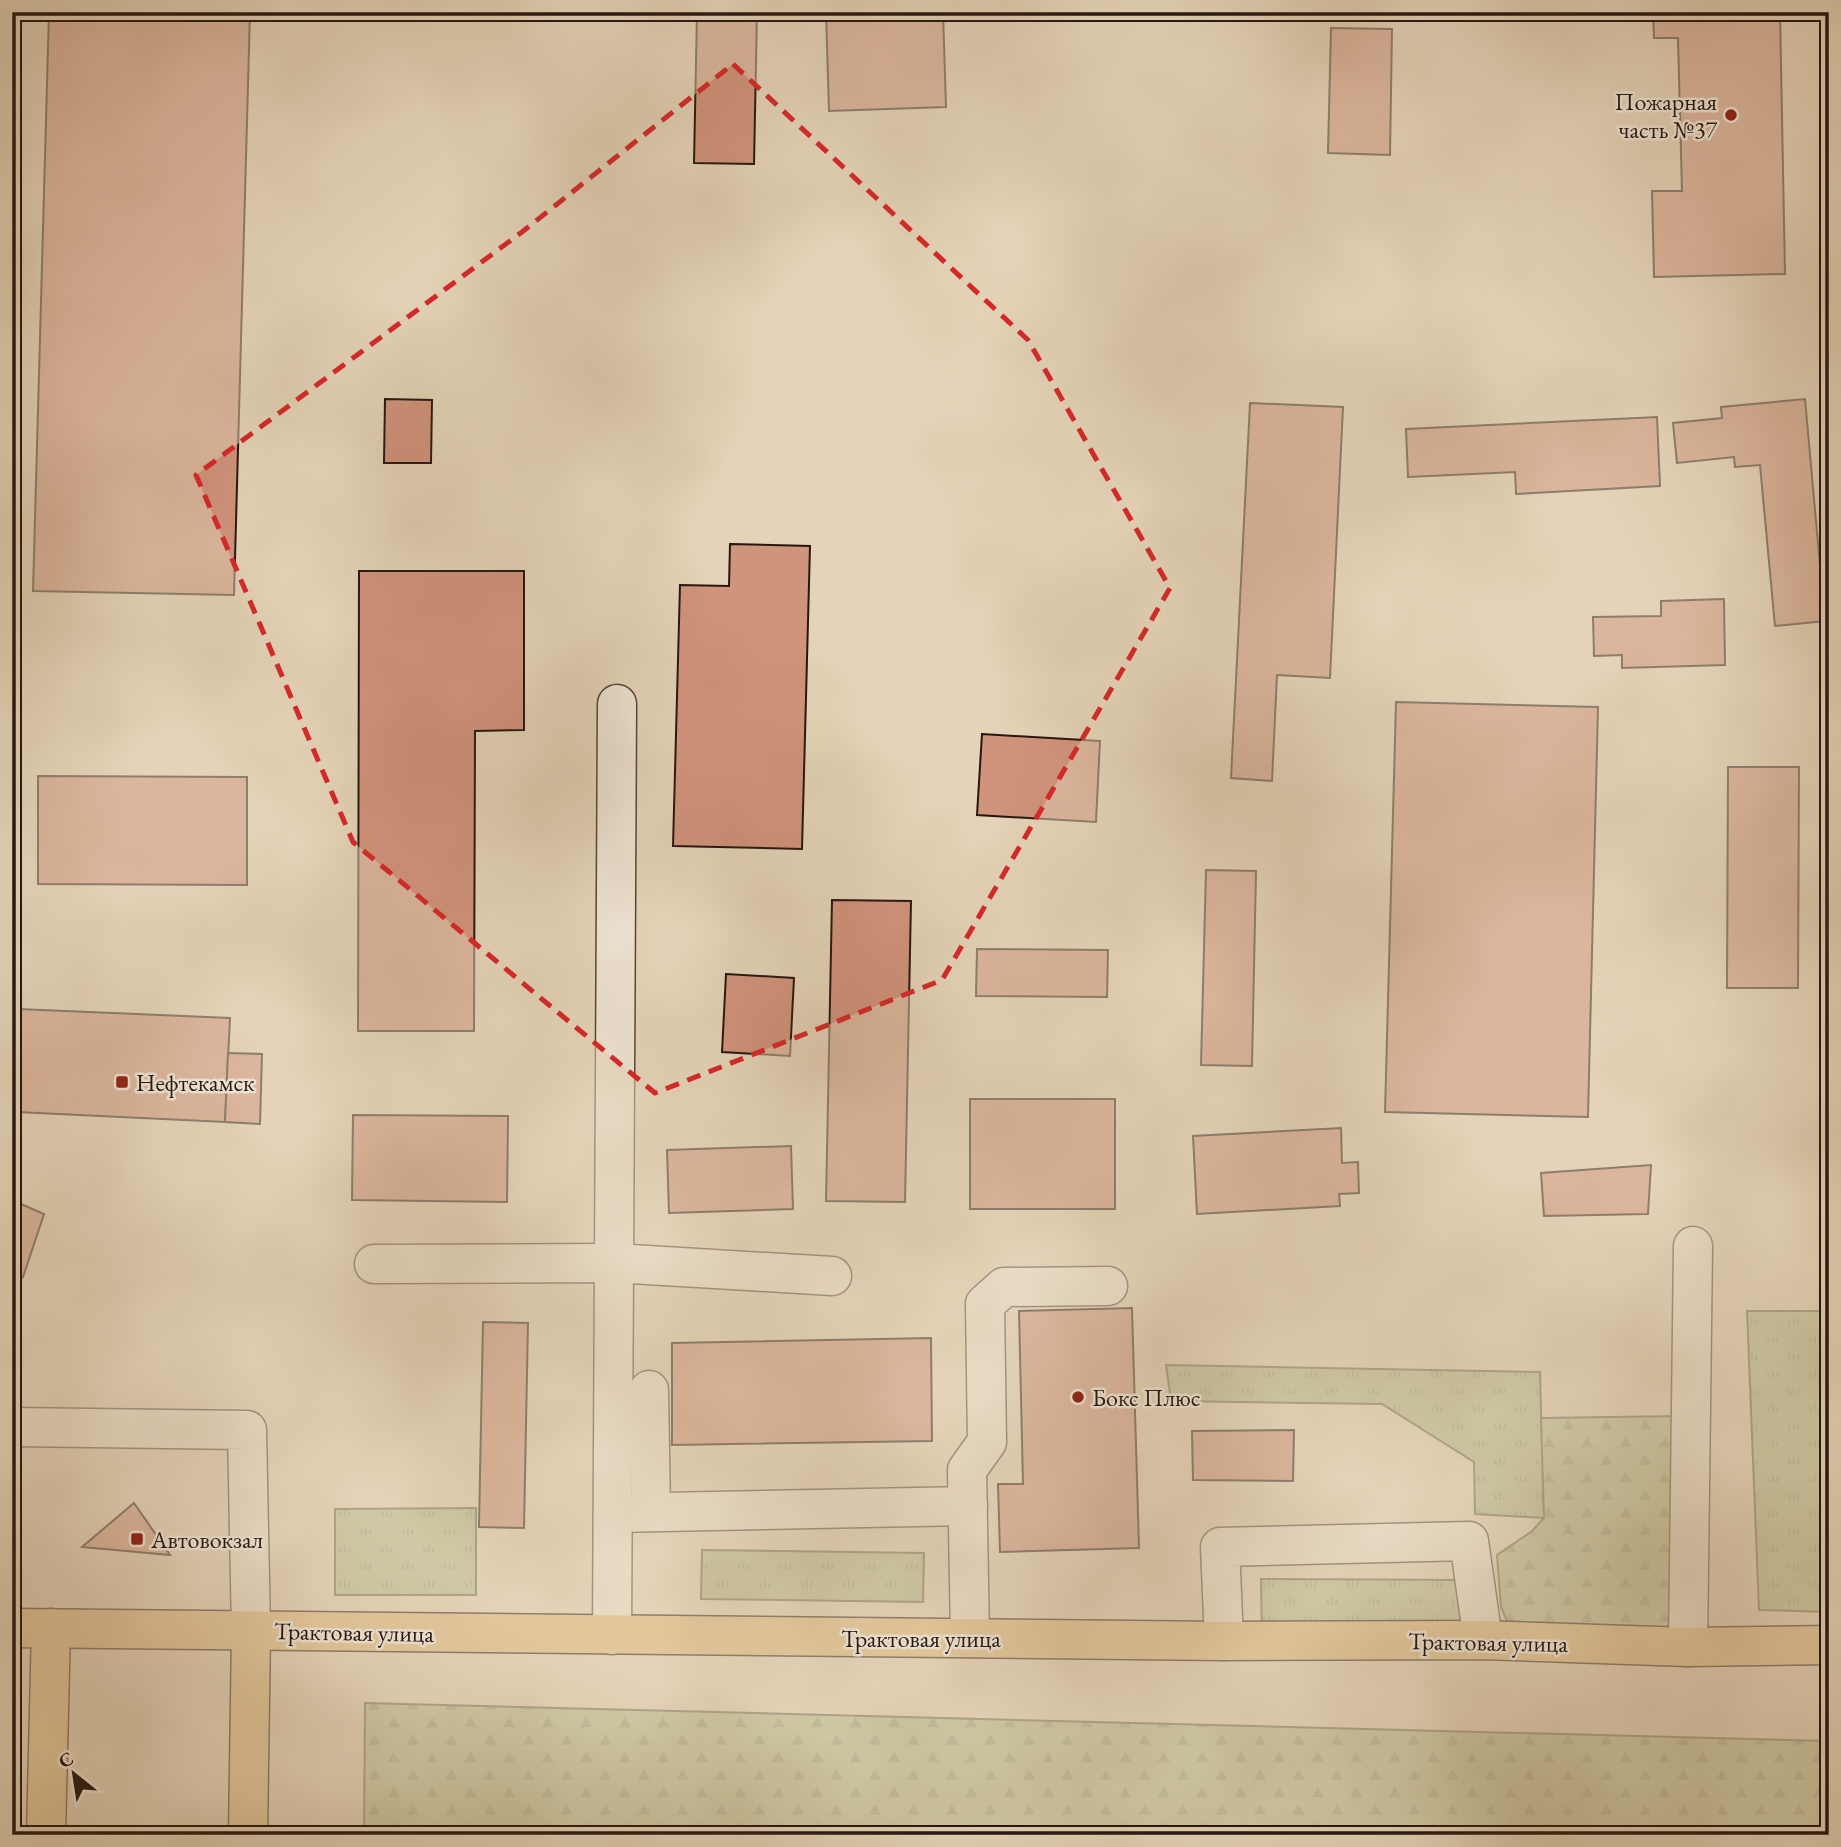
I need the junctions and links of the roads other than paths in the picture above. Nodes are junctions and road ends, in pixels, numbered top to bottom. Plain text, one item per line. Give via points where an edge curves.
1 (617, 704) dead end
2 (1693, 1246) dead end
3 (614, 1263) junction
4 (374, 1264) dead end
5 (832, 1276) dead end
6 (1108, 1286) dead end
7 (649, 1390) dead end
8 (12, 1427) edge
9 (968, 1506) junction
10 (651, 1512) junction
11 (613, 1513) junction
12 (12, 1628) edge
13 (51, 1628) junction
14 (251, 1631) junction
15 (612, 1635) junction
16 (970, 1638) junction
17 (1224, 1640) junction
18 (1483, 1640) junction
19 (1829, 1645) edge
20 (1688, 1647) junction
21 (46, 1835) edge
22 (248, 1835) edge

1 - 3 lane
2 - 20 lane
3 - 4 lane
3 - 5 lane
3 - 11 lane
6 - 9 lane via 1004,1287 985,1304 987,1442 967,1470
7 - 10 lane
8 - 14 lane via 247,1430
9 - 10 lane
9 - 16 lane
10 - 11 lane
11 - 15 lane
12 - 13 main road, Трактовая улица
13 - 14 main road, Трактовая улица
13 - 21 main road
14 - 15 main road, Трактовая улица
14 - 22 main road
15 - 16 main road, Трактовая улица
16 - 17 main road, Трактовая улица
17 - 18 main road, Трактовая улица
17 - 18 lane via 1220,1547 1469,1541
18 - 20 main road, Трактовая улица
19 - 20 main road, Трактовая улица

